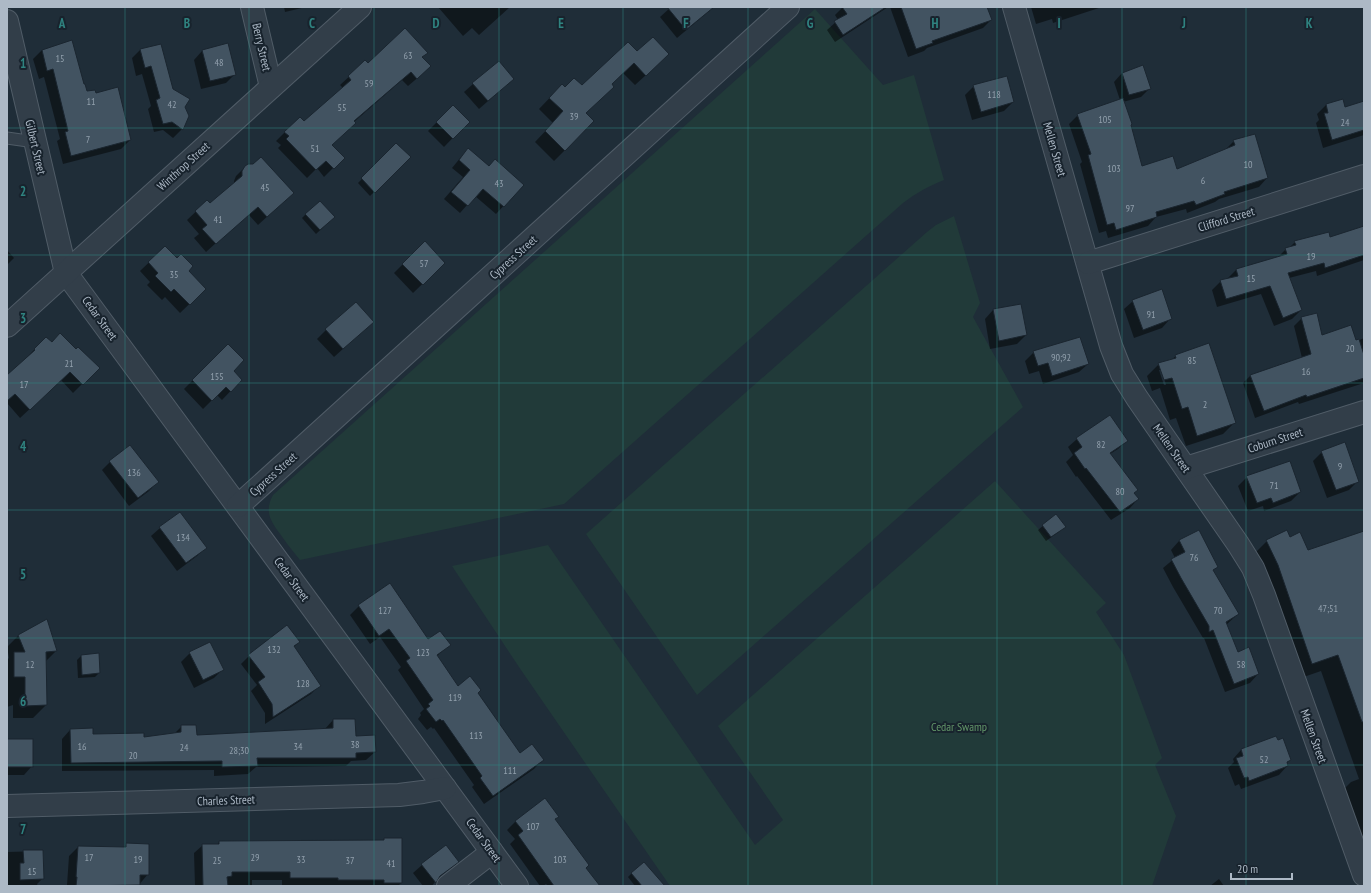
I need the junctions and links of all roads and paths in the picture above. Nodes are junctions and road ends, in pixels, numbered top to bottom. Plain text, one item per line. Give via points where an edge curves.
1 (252, 7) edge
2 (360, 7) edge
3 (788, 7) edge
4 (1014, 7) edge
5 (7, 21) edge
6 (10, 46) edge
7 (271, 87) junction
8 (7, 138) edge
9 (35, 142) junction
10 (1364, 176) edge
11 (1088, 263) junction
12 (66, 273) junction
13 (7, 326) edge
14 (1364, 412) edge
15 (1186, 468) junction
16 (238, 506) junction
17 (445, 788) junction
18 (7, 806) edge
19 (492, 852) junction
20 (1364, 875) edge
21 (448, 886) edge
22 (517, 886) edge

1 - 7 street, Berry Street
2 - 7 street, Winthrop Street
3 - 16 street, Cypress Street
4 - 11 street, Mellen Street
5 - 6 street, Gilbert Street
6 - 9 street, Gilbert Street
7 - 12 street, Winthrop Street
8 - 9 lane
9 - 12 street, Gilbert Street
10 - 11 street, Clifford Street
11 - 15 street, Mellen Street via 1111,346 1122,374
12 - 13 street, Winthrop Street
12 - 16 street, Cedar Street
14 - 15 street, Coburn Street
15 - 20 street, Mellen Street via 1253,568
16 - 17 street, Cedar Street
17 - 18 street, Charles Street via 399,795
17 - 19 street, Cedar Street
19 - 21 street
19 - 22 street, Cedar Street

